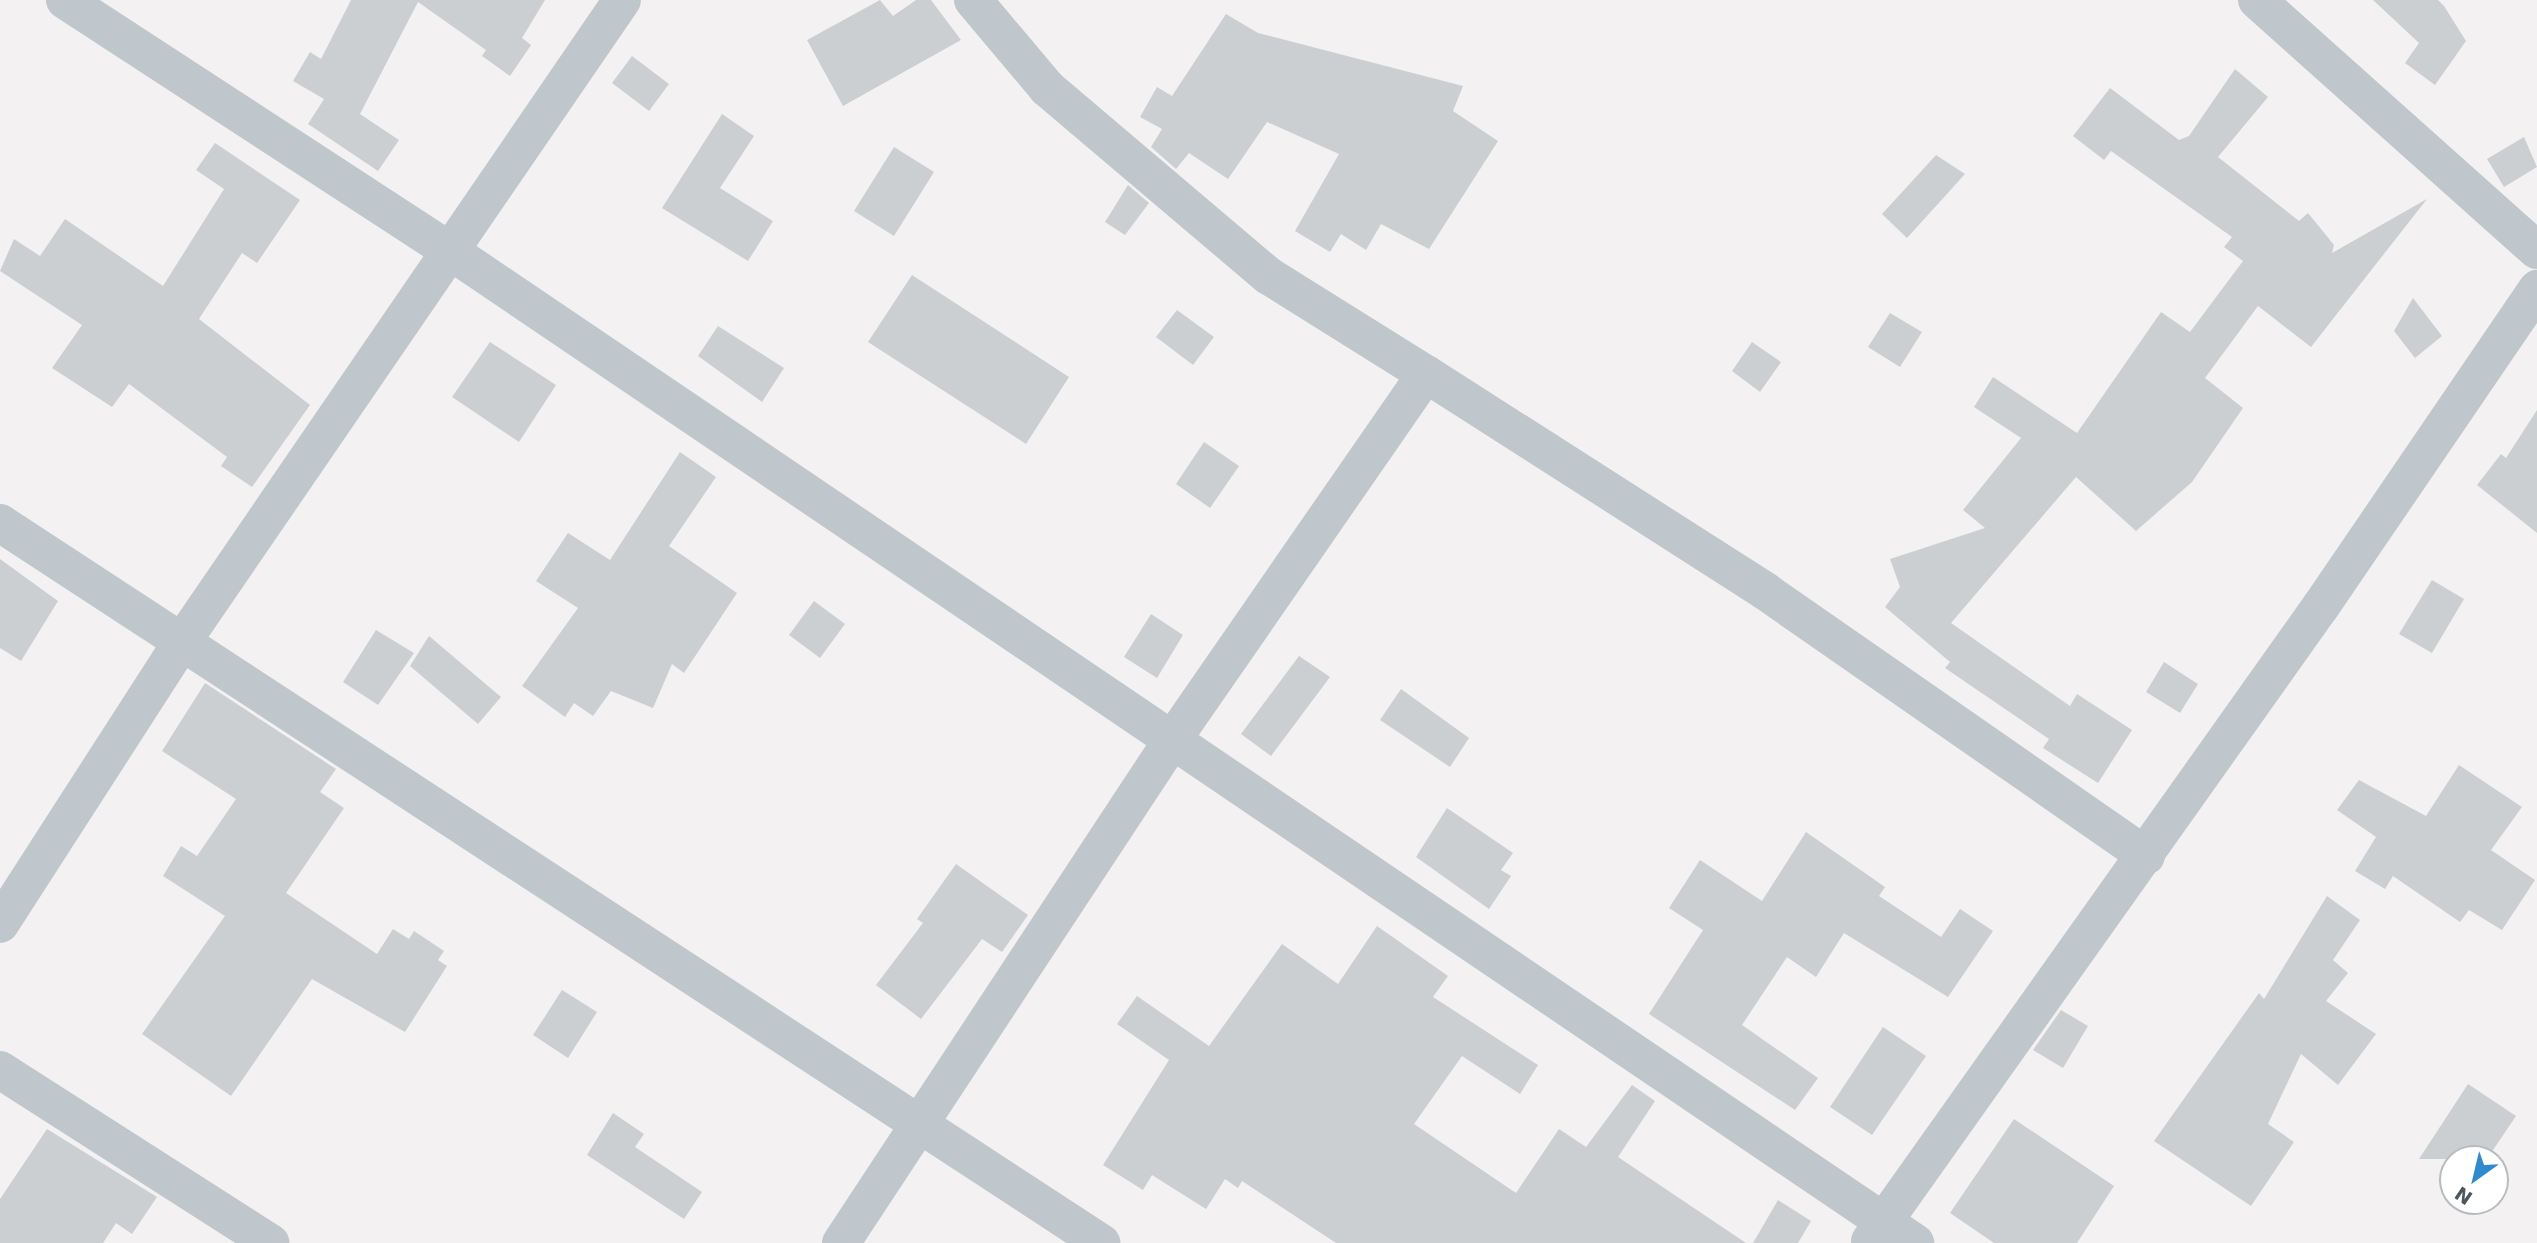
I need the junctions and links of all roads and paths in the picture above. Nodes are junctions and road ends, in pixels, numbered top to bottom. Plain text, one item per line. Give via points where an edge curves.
1 (65, 0) edge
2 (622, 0) edge
3 (973, 0) edge
4 (2258, 0) edge
5 (2537, 250) edge
6 (453, 253) junction
7 (2537, 289) edge
8 (1426, 374) junction
9 (0, 523) edge
10 (182, 642) junction
11 (1173, 739) junction
12 (2146, 856) junction
13 (0, 924) edge
14 (0, 1070) edge
15 (917, 1124) junction
16 (1876, 1232) edge
17 (270, 1243) edge
18 (841, 1243) edge
19 (1101, 1243) edge
20 (1915, 1243) edge

1 - 6 street
2 - 6 street
3 - 8 street via 1047,88 1269,276
4 - 5 street
6 - 10 street
6 - 11 street
7 - 12 street
8 - 11 street
8 - 12 street via 1765,591
9 - 10 street
10 - 13 street
10 - 15 street
11 - 15 street
11 - 16 street
12 - 16 street
14 - 17 street
15 - 18 street
15 - 19 street
16 - 20 street

